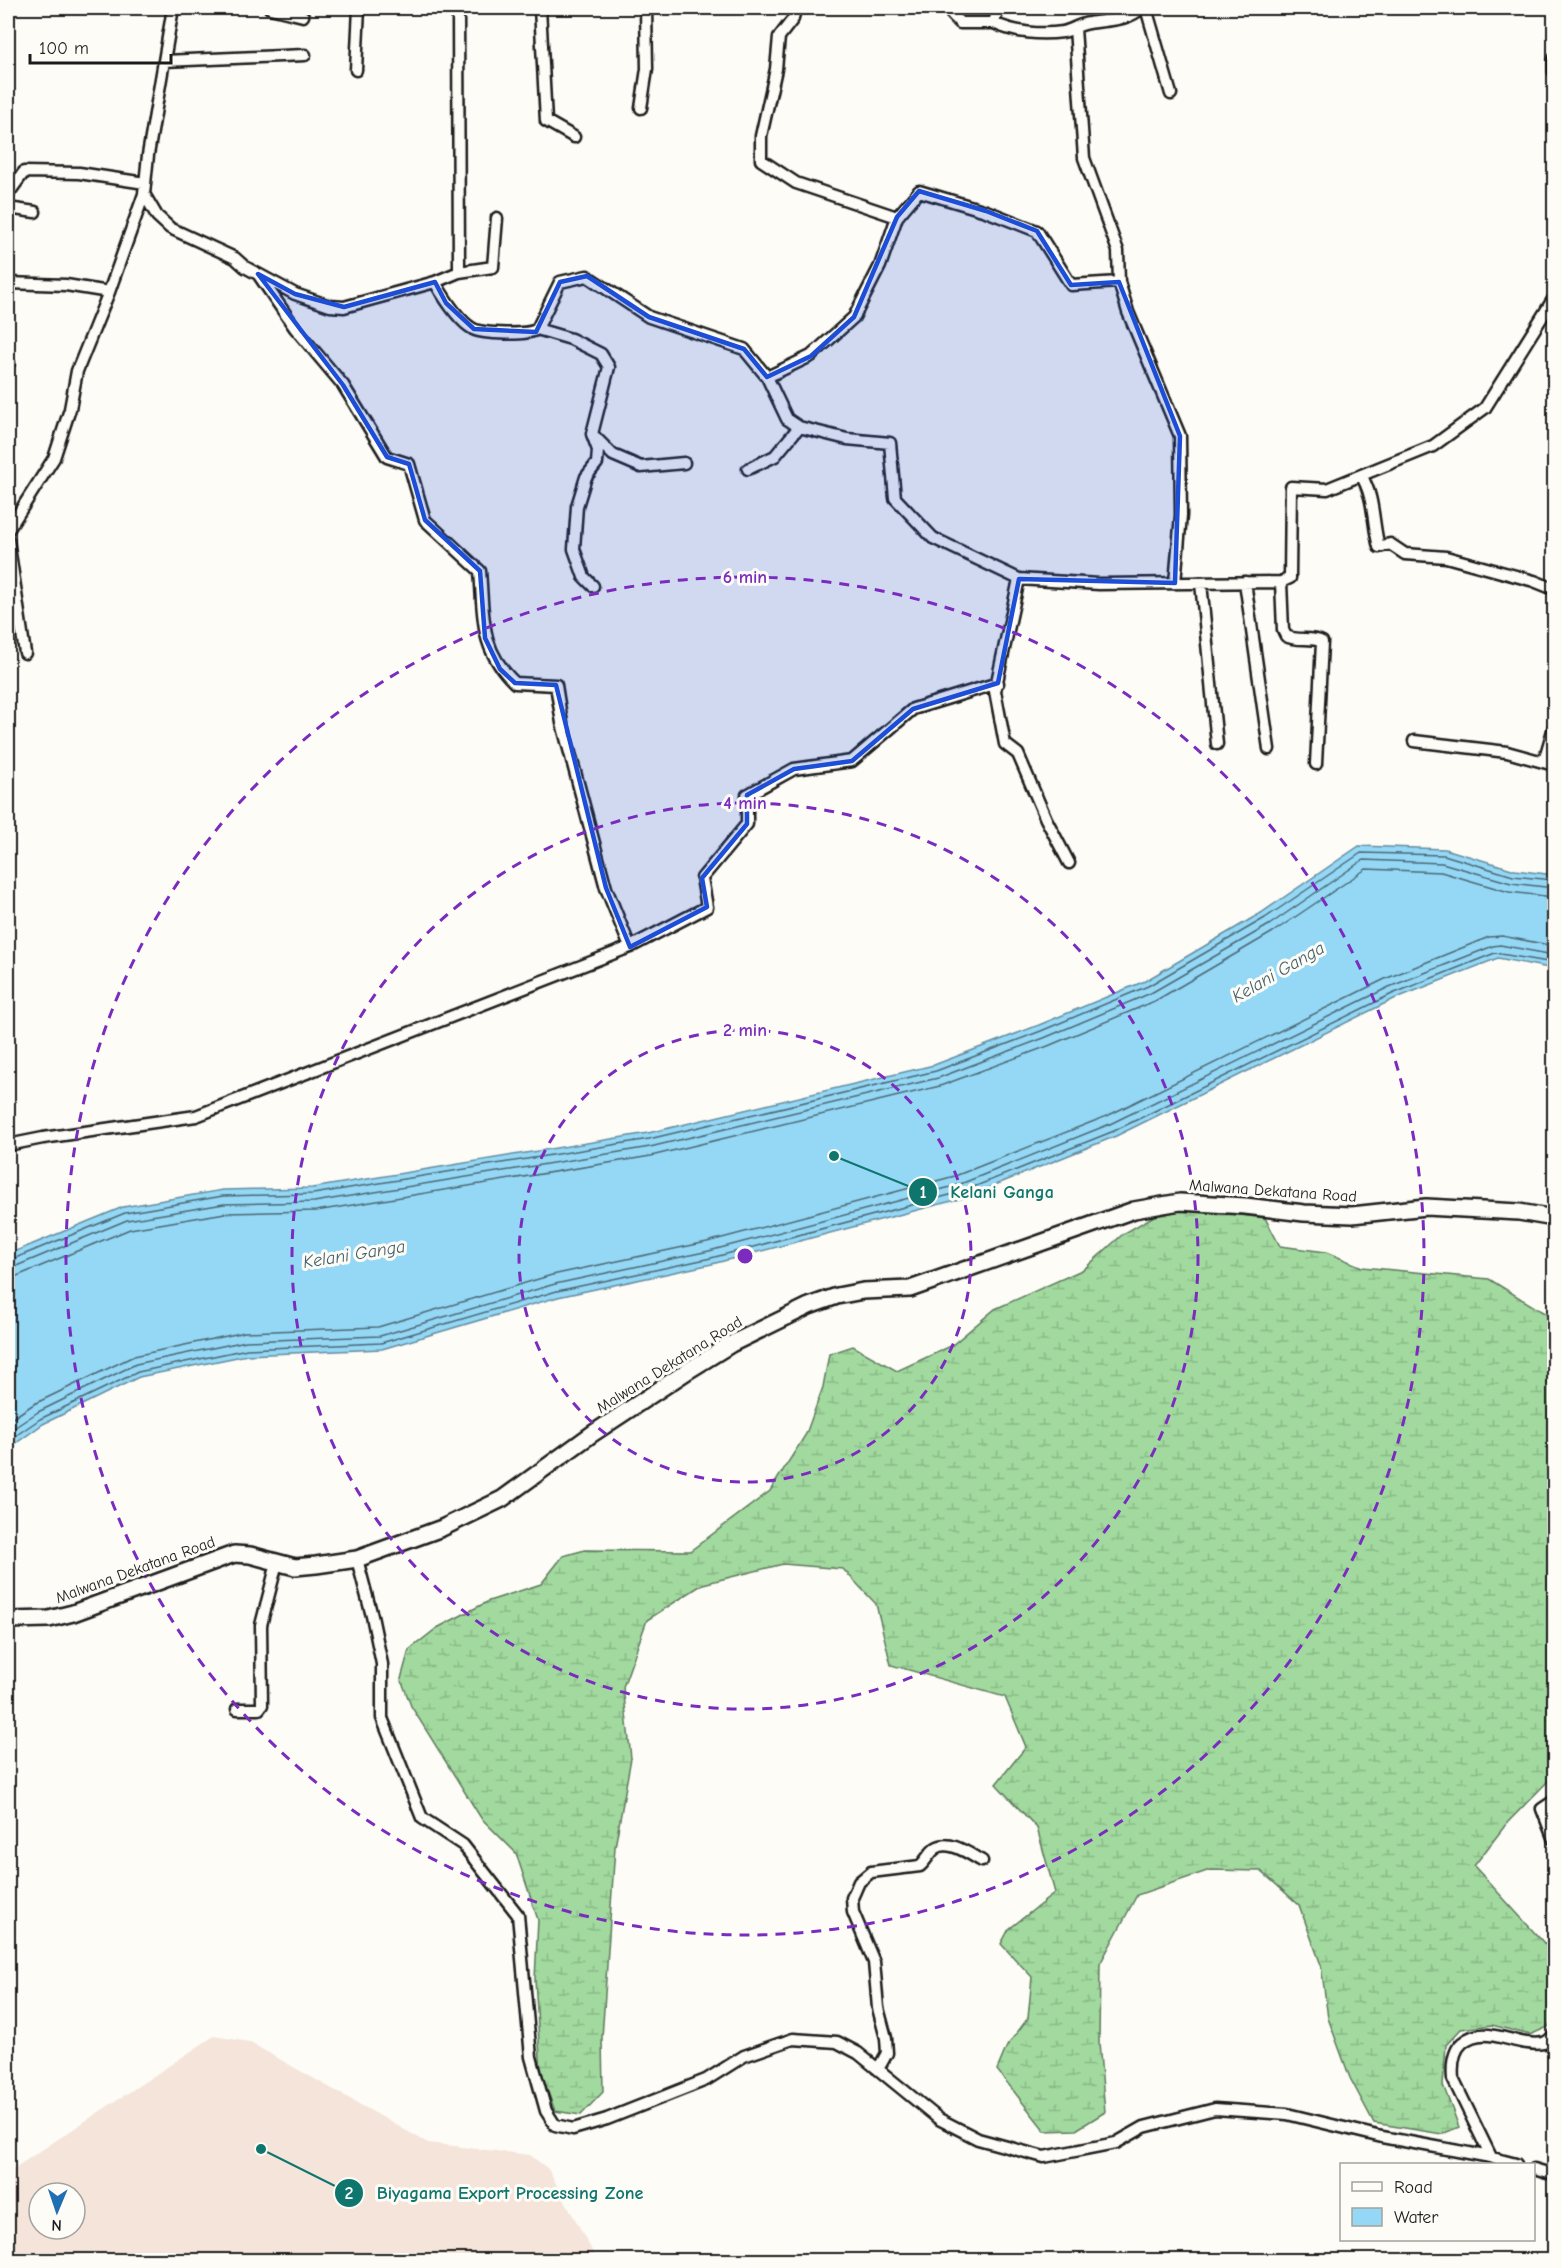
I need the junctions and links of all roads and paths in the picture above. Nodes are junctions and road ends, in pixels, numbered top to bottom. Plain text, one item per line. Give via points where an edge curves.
1 (173, 8) edge
2 (270, 8) edge
3 (359, 8) edge
4 (458, 8) edge
5 (540, 8) edge
6 (646, 8) edge
7 (795, 8) edge
8 (945, 8) edge
9 (998, 8) edge
10 (1141, 8) edge
11 (1146, 8) edge
12 (303, 16) dead end
13 (994, 23) junction
14 (1075, 28) junction
15 (305, 55) dead end
16 (1554, 59) edge
17 (164, 61) junction
18 (356, 70) dead end
19 (1554, 72) edge
20 (1171, 94) dead end
21 (641, 108) dead end
22 (574, 137) dead end
23 (144, 188) junction
24 (8, 194) edge
25 (8, 208) edge
26 (35, 212) dead end
27 (497, 218) dead end
28 (897, 218) junction
29 (459, 272) junction
30 (258, 274) junction
31 (435, 282) junction
32 (1119, 282) junction
33 (8, 283) edge
34 (109, 292) junction
35 (1554, 298) edge
36 (537, 329) junction
37 (767, 377) junction
38 (799, 427) junction
39 (592, 434) junction
40 (684, 463) dead end
41 (748, 469) dead end
42 (1361, 475) junction
43 (8, 530) edge
44 (8, 540) edge
45 (1019, 579) junction
46 (1245, 582) junction
47 (1281, 582) junction
48 (1175, 583) junction
49 (1201, 583) junction
50 (593, 586) dead end
51 (1554, 589) edge
52 (25, 653) dead end
53 (998, 683) junction
54 (1554, 727) edge
55 (1414, 741) dead end
56 (1217, 744) dead end
57 (1269, 749) dead end
58 (1549, 763) edge
59 (1316, 764) dead end
60 (1069, 863) dead end
61 (630, 947) junction
62 (8, 1145) edge
63 (1554, 1218) edge
64 (357, 1559) junction
65 (277, 1563) junction
66 (8, 1620) edge
67 (237, 1709) dead end
68 (1554, 1801) edge
69 (1554, 1840) edge
70 (982, 1862) dead end
71 (1554, 2035) edge
72 (876, 2068) junction
73 (1491, 2157) junction
74 (1512, 2163) edge
75 (1535, 2170) edge
76 (1554, 2175) edge

1 - 17 street
2 - 12 street
3 - 18 street
4 - 29 street
5 - 22 street via 546,121
6 - 21 street via 647,69
7 - 28 street via 793,19 779,37 761,135 761,160 796,183
8 - 13 street via 960,23
9 - 13 street
10 - 14 street via 1122,18
11 - 20 street
13 - 14 street via 1039,33
14 - 32 street via 1084,158 1118,251
15 - 17 street
16 - 19 street
17 - 23 street
23 - 24 street via 79,173 24,172
23 - 30 street via 157,216 170,228 235,258
23 - 34 street
25 - 26 street
27 - 29 street via 493,267
28 - 32 street via 919,191 1037,231 1071,285
28 - 37 street via 880,266 854,317 811,356
29 - 31 street
30 - 31 street via 295,294 344,307
30 - 61 street via 295,328 343,385 387,457 409,464 425,520 480,570 485,638 500,669 515,684 556,685 562,723 606,888
31 - 36 street via 446,303 474,329 513,334
32 - 48 street via 1180,436 1181,515
33 - 34 street via 66,285
34 - 43 street via 77,371 54,458
35 - 42 street via 1485,408 1433,446
36 - 37 street via 560,282 587,276 649,317 744,349
36 - 39 street via 572,339 601,354 609,367
37 - 38 street via 787,419
38 - 41 street via 775,456
38 - 45 street via 847,440 890,443 895,498 933,538
39 - 40 street via 613,455 641,467
39 - 50 street via 598,450 597,463 586,477 577,506 574,549 584,577
42 - 47 street via 1327,489 1291,487 1290,578
42 - 51 street via 1370,490 1379,547 1390,544 1405,554 1446,557
44 - 52 street
45 - 48 street
45 - 53 street
46 - 47 street
46 - 49 street
46 - 57 street
47 - 59 street via 1286,636 1322,642
48 - 49 street
49 - 56 street
53 - 60 street via 995,691 1005,744 1018,754
53 - 61 street via 913,709 852,761 794,770 747,795 747,824 702,878 706,907
54 - 58 street
55 - 58 street via 1493,750
61 - 62 street via 196,1116
63 - 64 main road, Malwana Dekatana Road via 1426,1207 1352,1215 1304,1213 1180,1202 1134,1210 910,1289 863,1291 809,1306 731,1344 689,1370 502,1499 442,1528
64 - 65 main road, Malwana Dekatana Road via 295,1567
64 - 72 street via 382,1664 382,1718 422,1818 463,1845 518,1915 531,2057 546,2111 555,2125 573,2129 625,2112 706,2080 744,2056 793,2039 837,2042
65 - 66 main road, Malwana Dekatana Road via 250,1555 227,1555 73,1613 49,1619
65 - 67 street via 261,1625 262,1705 259,1709
68 - 69 street via 1542,1809
70 - 72 street via 961,1849 945,1845 937,1847 920,1866 871,1872 856,1887 851,1904 874,1962 878,2008 887,2044 885,2059
71 - 73 street via 1546,2043 1531,2043 1485,2034 1471,2036 1458,2047 1452,2064 1453,2079
72 - 73 street via 939,2119 978,2139 1044,2157 1116,2143 1144,2127 1215,2109 1287,2114
73 - 74 street
75 - 76 street

